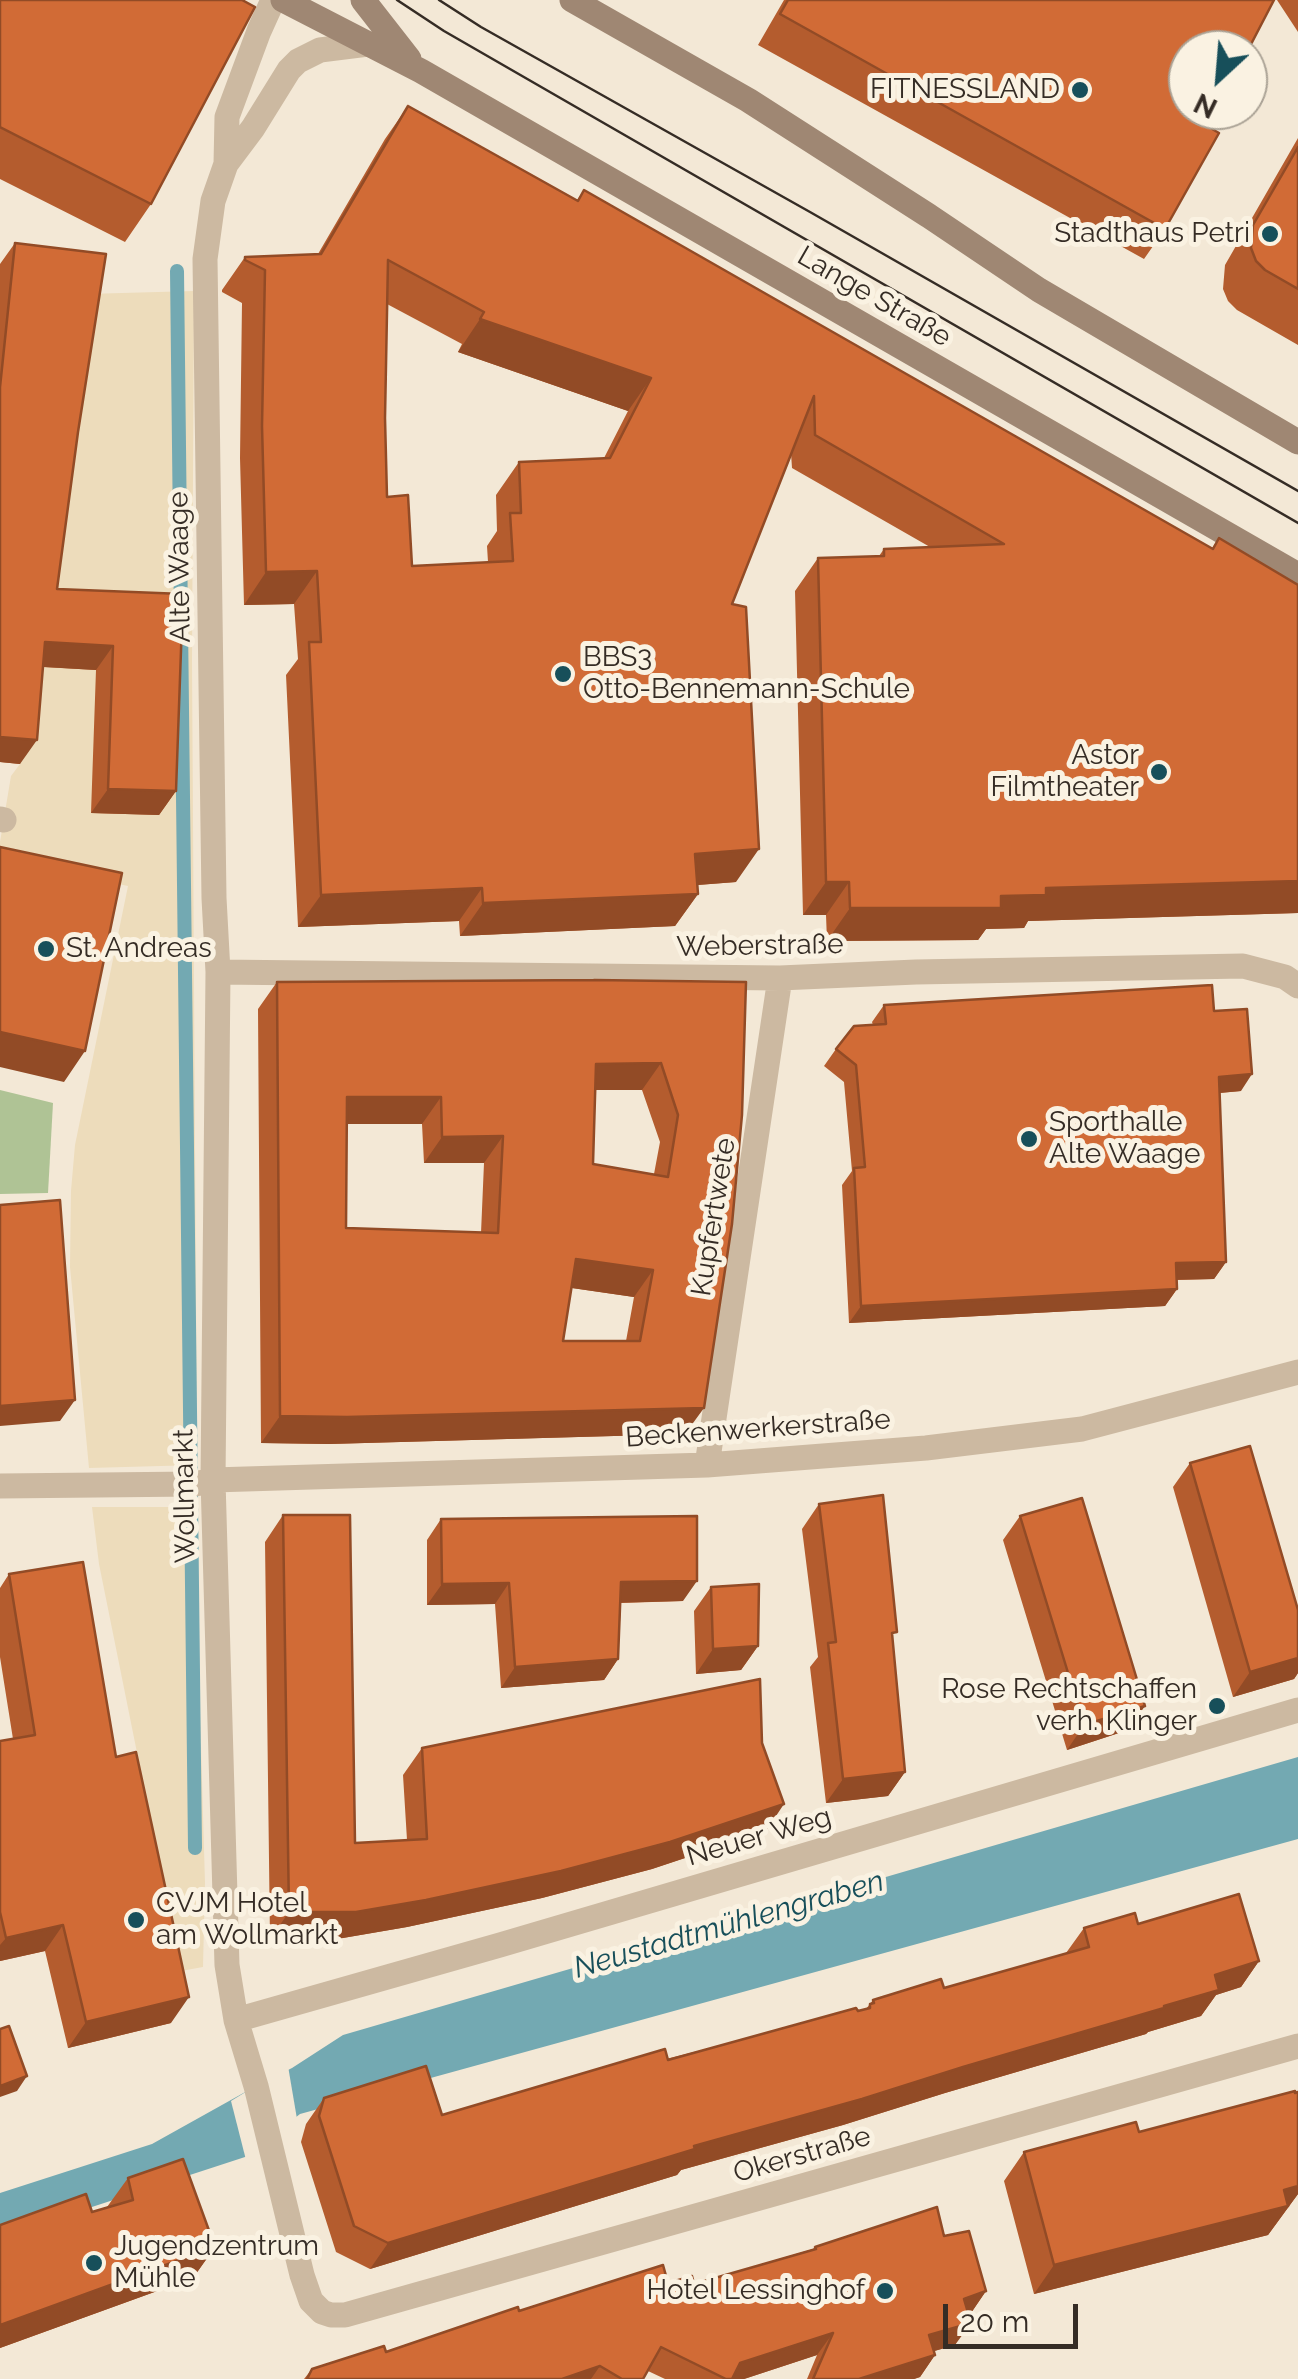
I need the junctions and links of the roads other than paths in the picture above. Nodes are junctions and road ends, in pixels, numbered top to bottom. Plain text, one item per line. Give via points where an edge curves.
1 (273, 0) edge
2 (284, 0) edge
3 (363, 0) edge
4 (572, 0) edge
5 (368, 44) junction
6 (420, 71) junction
7 (226, 164) junction
8 (1298, 442) edge
9 (1298, 575) edge
10 (218, 972) junction
11 (780, 978) junction
12 (1298, 986) edge
13 (1298, 1372) edge
14 (707, 1465) junction
15 (198, 1483) junction
16 (0, 1486) edge
17 (1298, 1710) edge
18 (236, 2020) junction
19 (1298, 2046) edge
20 (322, 2312) joint

1 - 7 street, Alte Waage via 226,117
2 - 5 main road, Lange Straße
3 - 6 main road, Lange Straße
4 - 8 main road via 748,100 1038,290
5 - 6 main road, Lange Straße
5 - 7 street, Alte Waage via 320,50 298,61
6 - 9 main road, Lange Straße
7 - 10 street, Alte Waage via 213,201 206,259
10 - 11 street, Weberstraße
10 - 15 street, Wollmarkt
11 - 12 street, Weberstraße via 1243,966
11 - 14 street, Kupfertwete
13 - 14 street, Beckenwerkerstraße via 1082,1429
14 - 15 street, Beckenwerkerstraße
15 - 16 street, Beckenwerkerstraße
15 - 18 street, Wollmarkt via 227,1965
17 - 18 street, Neuer Weg
18 - 20 street, Wollmarkt via 305,2286
19 - 20 street, Okerstraße via 346,2315

